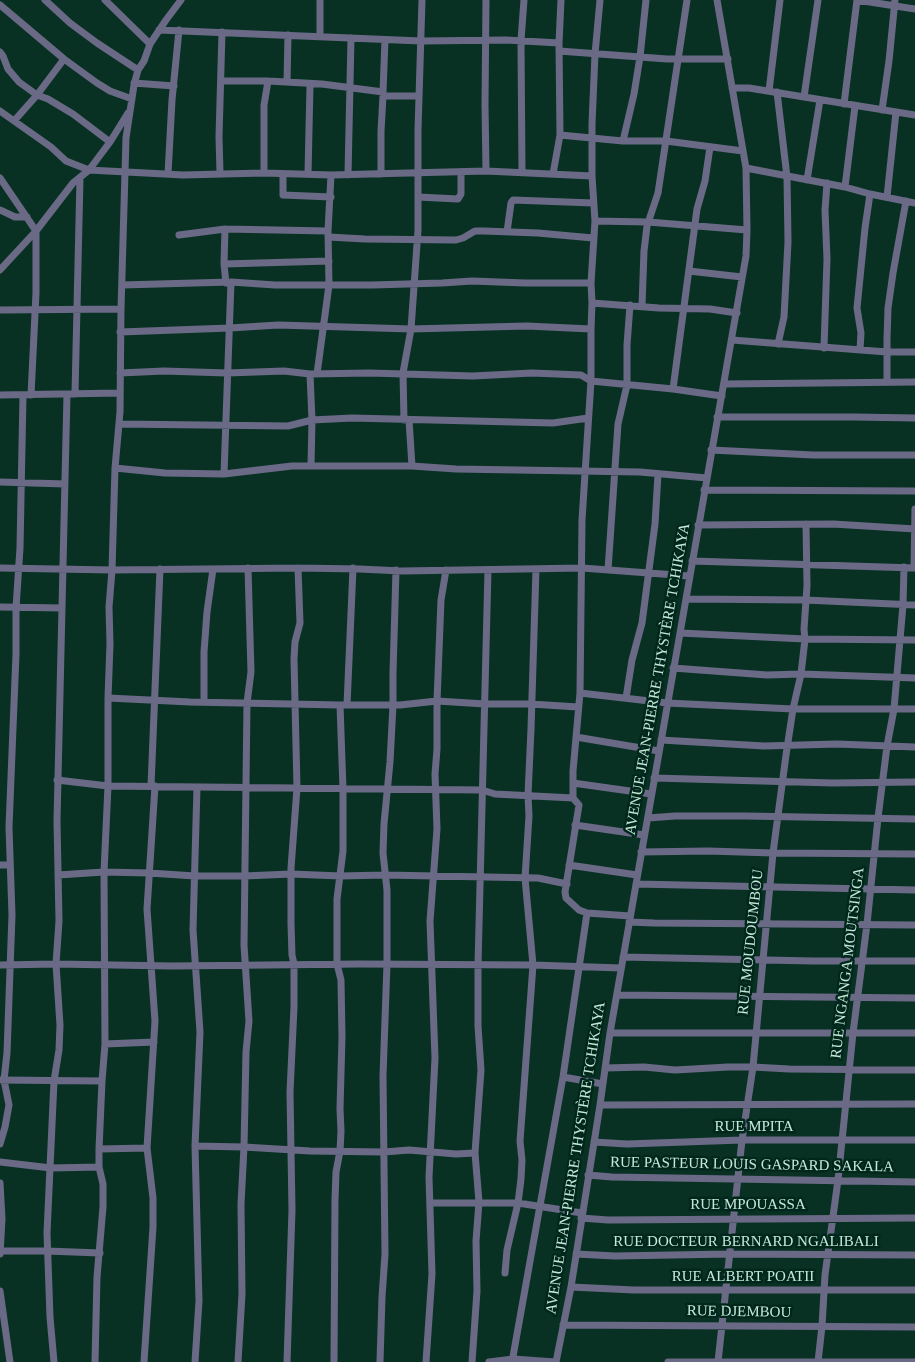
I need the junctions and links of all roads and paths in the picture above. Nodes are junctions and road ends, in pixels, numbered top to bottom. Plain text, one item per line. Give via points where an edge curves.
1 (45, 0) edge
2 (105, 0) edge
3 (181, 0) edge
4 (320, 0) edge
5 (422, 0) edge
6 (486, 0) edge
7 (524, 0) edge
8 (561, 0) edge
9 (600, 0) edge
10 (646, 0) edge
11 (687, 0) edge
12 (717, 0) edge
13 (780, 0) edge
14 (818, 0) edge
15 (857, 0) edge
16 (894, 3) edge
17 (0, 5) edge
18 (915, 9) edge
19 (159, 30) junction
20 (179, 30) junction
21 (222, 32) junction
22 (288, 35) junction
23 (320, 36) junction
24 (351, 38) junction
25 (385, 40) junction
26 (486, 40) junction
27 (521, 40) junction
28 (421, 41) junction
29 (150, 44) junction
30 (559, 47) junction
31 (0, 52) edge
32 (595, 54) junction
33 (640, 57) junction
34 (64, 59) junction
35 (679, 59) junction
36 (728, 59) junction
37 (138, 70) junction
38 (221, 81) junction
39 (268, 81) junction
40 (287, 82) junction
41 (134, 83) junction
42 (310, 85) junction
43 (174, 86) junction
44 (349, 88) junction
45 (732, 88) junction
46 (773, 92) junction
47 (383, 94) junction
48 (37, 95) junction
49 (419, 96) junction
50 (804, 97) junction
51 (132, 99) junction
52 (820, 100) junction
53 (844, 104) junction
54 (855, 106) junction
55 (882, 110) junction
56 (0, 111) edge
57 (130, 111) junction
58 (896, 112) junction
59 (915, 115) edge
60 (14, 120) junction
61 (560, 135) junction
62 (592, 139) junction
63 (623, 141) junction
64 (666, 141) junction
65 (110, 142) junction
66 (710, 147) junction
67 (743, 151) junction
68 (746, 168) junction
69 (89, 170) junction
70 (486, 171) junction
71 (125, 172) junction
72 (461, 172) junction
73 (522, 172) junction
74 (264, 173) junction
75 (168, 174) junction
76 (220, 174) junction
77 (283, 174) junction
78 (308, 174) junction
79 (381, 174) junction
80 (418, 174) junction
81 (553, 174) junction
82 (331, 175) junction
83 (348, 175) junction
84 (592, 177) junction
85 (788, 177) junction
86 (0, 178) edge
87 (80, 178) junction
88 (807, 180) junction
89 (827, 183) junction
90 (845, 187) junction
91 (870, 194) junction
92 (330, 197) junction
93 (418, 197) junction
94 (887, 197) junction
95 (906, 201) junction
96 (593, 202) junction
97 (915, 202) edge
98 (0, 210) edge
99 (27, 217) junction
100 (595, 220) junction
101 (648, 222) junction
102 (695, 226) junction
103 (225, 229) junction
104 (747, 230) junction
105 (36, 231) junction
106 (507, 232) junction
107 (328, 234) junction
108 (179, 235) dead end
109 (593, 238) junction
110 (417, 239) junction
111 (329, 261) junction
112 (224, 264) junction
113 (0, 270) edge
114 (689, 271) junction
115 (742, 277) junction
116 (229, 283) junction
117 (591, 283) junction
118 (415, 284) junction
119 (122, 285) junction
120 (329, 285) junction
121 (592, 303) junction
122 (630, 305) junction
123 (642, 306) junction
124 (684, 308) junction
125 (35, 309) junction
126 (76, 309) junction
127 (121, 309) junction
128 (0, 310) edge
129 (736, 313) junction
130 (323, 327) junction
131 (230, 328) junction
132 (411, 329) junction
133 (591, 330) junction
134 (120, 332) junction
135 (732, 340) junction
136 (778, 344) junction
137 (824, 348) junction
138 (860, 350) junction
139 (887, 352) junction
140 (915, 352) edge
141 (120, 373) junction
142 (227, 373) junction
143 (314, 374) junction
144 (403, 374) junction
145 (591, 381) junction
146 (887, 382) junction
147 (915, 382) edge
148 (724, 384) junction
149 (627, 385) junction
150 (673, 389) junction
151 (120, 393) junction
152 (71, 394) junction
153 (0, 395) edge
154 (27, 395) junction
155 (722, 396) junction
156 (717, 417) junction
157 (588, 418) junction
158 (915, 418) edge
159 (312, 420) junction
160 (406, 420) junction
161 (119, 424) junction
162 (225, 425) junction
163 (711, 450) junction
164 (915, 455) edge
165 (311, 465) junction
166 (412, 466) junction
167 (114, 468) junction
168 (585, 471) junction
169 (615, 472) junction
170 (224, 474) junction
171 (658, 474) junction
172 (707, 478) junction
173 (0, 482) edge
174 (21, 483) junction
175 (65, 484) junction
176 (704, 490) junction
177 (915, 491) edge
178 (915, 509) edge
179 (807, 524) junction
180 (698, 525) junction
181 (914, 529) edge
182 (692, 561) junction
183 (807, 564) junction
184 (904, 567) junction
185 (0, 568) edge
186 (19, 568) junction
187 (213, 568) junction
188 (248, 568) junction
189 (298, 568) junction
190 (353, 568) junction
191 (582, 568) junction
192 (915, 568) edge
193 (63, 569) junction
194 (160, 569) junction
195 (536, 569) junction
196 (112, 570) junction
197 (396, 570) junction
198 (446, 570) junction
199 (488, 570) junction
200 (609, 570) junction
201 (648, 573) junction
202 (689, 576) junction
203 (686, 599) junction
204 (805, 600) junction
205 (903, 605) junction
206 (915, 605) edge
207 (0, 607) edge
208 (16, 608) junction
209 (62, 608) junction
210 (680, 633) junction
211 (805, 639) junction
212 (900, 640) junction
213 (915, 640) edge
214 (673, 668) junction
215 (801, 674) junction
216 (897, 678) junction
217 (915, 678) edge
218 (580, 693) junction
219 (108, 698) junction
220 (626, 698) junction
221 (155, 700) junction
222 (437, 701) junction
223 (204, 702) junction
224 (247, 703) junction
225 (667, 703) junction
226 (296, 704) junction
227 (485, 704) junction
228 (531, 704) junction
229 (344, 705) junction
230 (393, 705) junction
231 (578, 707) junction
232 (793, 709) junction
233 (894, 709) junction
234 (915, 709) edge
235 (576, 737) junction
236 (661, 740) junction
237 (788, 745) junction
238 (887, 746) junction
239 (915, 747) edge
240 (659, 751) junction
241 (654, 778) junction
242 (57, 780) junction
243 (783, 781) junction
244 (882, 782) junction
245 (915, 782) edge
246 (573, 783) junction
247 (108, 786) junction
248 (153, 786) junction
249 (197, 787) junction
250 (246, 787) junction
251 (297, 788) junction
252 (343, 789) junction
253 (387, 789) junction
254 (436, 789) junction
255 (482, 790) junction
256 (651, 794) junction
257 (528, 795) junction
258 (573, 798) junction
259 (779, 817) junction
260 (648, 818) junction
261 (878, 818) junction
262 (915, 819) edge
263 (575, 825) junction
264 (644, 835) junction
265 (641, 852) junction
266 (773, 853) junction
267 (875, 854) junction
268 (915, 854) edge
269 (0, 865) edge
270 (10, 865) junction
271 (569, 865) junction
272 (104, 872) junction
273 (149, 873) junction
274 (291, 874) junction
275 (384, 874) junction
276 (58, 875) junction
277 (637, 875) junction
278 (195, 876) junction
279 (244, 876) junction
280 (341, 876) junction
281 (433, 876) junction
282 (480, 878) junction
283 (525, 878) junction
284 (567, 884) junction
285 (636, 884) junction
286 (770, 887) junction
287 (870, 890) junction
288 (915, 890) edge
289 (587, 913) junction
290 (629, 919) junction
291 (766, 924) junction
292 (867, 924) junction
293 (915, 925) edge
294 (623, 957) junction
295 (764, 961) junction
296 (862, 961) junction
297 (915, 961) edge
298 (56, 964) junction
299 (150, 964) junction
300 (245, 964) junction
301 (294, 964) junction
302 (337, 964) junction
303 (387, 964) junction
304 (432, 964) junction
305 (0, 965) edge
306 (11, 965) junction
307 (196, 965) junction
308 (478, 965) junction
309 (533, 965) junction
310 (105, 966) junction
311 (579, 966) junction
312 (621, 968) junction
313 (616, 995) junction
314 (759, 997) junction
315 (857, 998) junction
316 (915, 998) edge
317 (853, 1032) junction
318 (610, 1033) junction
319 (756, 1033) junction
320 (915, 1033) edge
321 (154, 1042) junction
322 (105, 1044) junction
323 (753, 1067) junction
324 (605, 1068) junction
325 (849, 1070) junction
326 (915, 1070) edge
327 (563, 1077) junction
328 (2, 1080) edge
329 (54, 1081) junction
330 (102, 1081) junction
331 (603, 1084) junction
332 (915, 1104) edge
333 (600, 1105) junction
334 (845, 1105) junction
335 (748, 1106) junction
336 (742, 1140) junction
337 (842, 1140) junction
338 (915, 1140) edge
339 (594, 1142) junction
340 (0, 1144) edge
341 (195, 1146) junction
342 (244, 1147) junction
343 (147, 1148) junction
344 (99, 1149) junction
345 (291, 1149) junction
346 (340, 1151) junction
347 (384, 1152) junction
348 (429, 1152) junction
349 (474, 1153) junction
350 (0, 1162) edge
351 (99, 1167) junction
352 (51, 1168) junction
353 (588, 1175) junction
354 (738, 1180) junction
355 (838, 1180) junction
356 (915, 1182) edge
357 (0, 1183) edge
358 (479, 1202) junction
359 (430, 1203) junction
360 (518, 1203) junction
361 (539, 1207) junction
362 (582, 1216) junction
363 (915, 1218) edge
364 (833, 1219) junction
365 (734, 1220) junction
366 (47, 1251) junction
367 (0, 1252) edge
368 (100, 1253) junction
369 (576, 1254) junction
370 (729, 1254) junction
371 (829, 1255) junction
372 (915, 1255) edge
373 (505, 1273) dead end
374 (571, 1287) junction
375 (726, 1290) junction
376 (915, 1290) edge
377 (0, 1291) edge
378 (824, 1291) junction
379 (563, 1324) junction
380 (723, 1325) junction
381 (822, 1326) junction
382 (915, 1327) edge
383 (513, 1360) edge
384 (10, 1362) edge
385 (54, 1362) edge
386 (95, 1362) edge
387 (144, 1362) edge
388 (195, 1362) edge
389 (238, 1362) edge
390 (288, 1362) edge
391 (333, 1362) edge
392 (380, 1362) edge
393 (426, 1362) edge
394 (472, 1362) edge
395 (489, 1362) edge
396 (556, 1362) edge
397 (668, 1362) edge
398 (718, 1362) edge
399 (818, 1362) edge
400 (915, 1362) edge

1 - 37 street via 88,37
2 - 29 street
3 - 19 street
4 - 23 street
5 - 28 street
6 - 26 street
7 - 27 street
8 - 30 street
9 - 32 street
10 - 33 street
11 - 35 street
12 - 36 street, AVENUE JEAN-PIERRE THYSTÈRE TCHIKAYA
13 - 46 street
14 - 50 street
15 - 16 street
15 - 53 street
16 - 18 street
16 - 55 street
17 - 34 street
19 - 20 street
19 - 29 street
20 - 21 street
20 - 43 street
21 - 22 street
21 - 38 street
22 - 23 street
22 - 40 street
23 - 24 street
24 - 25 street
24 - 44 street
25 - 28 street
25 - 47 street
26 - 27 street
26 - 28 street
26 - 70 street
27 - 30 street
27 - 73 street
28 - 49 street
29 - 37 street
30 - 32 street
30 - 61 street
31 - 48 street via 11,73
32 - 33 street
32 - 62 street
33 - 35 street
33 - 63 street
34 - 48 street
34 - 51 street via 103,87
35 - 36 street
35 - 64 street
36 - 45 street, AVENUE JEAN-PIERRE THYSTÈRE TCHIKAYA
37 - 41 street
38 - 39 street
38 - 76 street
39 - 40 street
39 - 74 street
40 - 42 street
41 - 43 street
41 - 51 street
42 - 44 street
42 - 78 street
43 - 75 street
44 - 47 street
44 - 83 street
45 - 46 street
45 - 67 street, AVENUE JEAN-PIERRE THYSTÈRE TCHIKAYA
46 - 50 street
46 - 85 street
47 - 49 street
47 - 79 street
48 - 60 street
48 - 65 street via 73,114
49 - 80 street
50 - 52 street
51 - 57 street
52 - 53 street
52 - 88 street
53 - 54 street
54 - 55 street
54 - 90 street
55 - 58 street
56 - 60 street
57 - 65 street
57 - 71 street
58 - 59 street
58 - 94 street
60 - 69 street via 66,161
61 - 62 street
61 - 81 street
62 - 63 street
62 - 84 street
63 - 64 street
64 - 66 street
64 - 101 street via 658,193
65 - 69 street
66 - 67 street
66 - 102 street
67 - 68 street, AVENUE JEAN-PIERRE THYSTÈRE TCHIKAYA
68 - 85 street
68 - 104 street, AVENUE JEAN-PIERRE THYSTÈRE TCHIKAYA
69 - 71 street
69 - 87 street
70 - 72 street
70 - 73 street
71 - 75 street
71 - 119 street
72 - 80 street
72 - 93 street via 458,199
73 - 81 street
74 - 76 street
74 - 77 street
75 - 76 street
77 - 78 street
77 - 92 street via 285,196
78 - 82 street
79 - 80 street
79 - 83 street
80 - 93 street
81 - 84 street
82 - 83 street
82 - 92 street
84 - 96 street
85 - 88 street
85 - 136 street via 787,280
86 - 99 street
87 - 105 street
87 - 126 street
88 - 89 street
89 - 90 street
89 - 137 street
90 - 91 street
91 - 94 street
91 - 138 street via 857,308
92 - 107 street
93 - 110 street
94 - 95 street
95 - 97 street
95 - 139 street via 888,308
96 - 100 street
96 - 106 street via 513,200
98 - 99 street via 15,217
99 - 105 street
100 - 101 street
100 - 109 street
101 - 102 street
101 - 123 street
102 - 104 street
102 - 114 street
103 - 107 street
103 - 108 street
103 - 112 street
104 - 115 street, AVENUE JEAN-PIERRE THYSTÈRE TCHIKAYA
105 - 113 street
105 - 125 street
106 - 109 street
106 - 110 street via 475,231 456,240
107 - 110 street
107 - 111 street
109 - 117 street
110 - 118 street
111 - 112 street
111 - 120 street
112 - 116 street
114 - 115 street
114 - 124 street
115 - 129 street, AVENUE JEAN-PIERRE THYSTÈRE TCHIKAYA
116 - 119 street
116 - 120 street
116 - 131 street
117 - 118 street
117 - 121 street
118 - 120 street
118 - 132 street
119 - 127 street
120 - 130 street
121 - 122 street
121 - 133 street
122 - 123 street
122 - 149 street
123 - 124 street
124 - 129 street
124 - 150 street
125 - 126 street
125 - 128 street
125 - 154 street
126 - 127 street
126 - 152 street
127 - 134 street
129 - 135 street, AVENUE JEAN-PIERRE THYSTÈRE TCHIKAYA
130 - 131 street
130 - 132 street
130 - 143 street
131 - 134 street
131 - 142 street
132 - 133 street via 526,326
132 - 144 street
133 - 145 street
134 - 141 street
135 - 136 street
135 - 148 street, AVENUE JEAN-PIERRE THYSTÈRE TCHIKAYA
136 - 137 street
137 - 138 street
138 - 139 street
139 - 140 street
139 - 146 street
141 - 142 street
141 - 151 street
142 - 143 street
142 - 162 street
143 - 144 street
143 - 159 street
144 - 145 street via 532,373 581,375
144 - 160 street
145 - 149 street
145 - 157 street
146 - 147 street
146 - 148 street
148 - 155 street, AVENUE JEAN-PIERRE THYSTÈRE TCHIKAYA
149 - 150 street
149 - 169 street via 618,424
150 - 155 street
151 - 152 street
151 - 161 street
152 - 154 street
152 - 175 street
153 - 154 street
154 - 174 street
155 - 156 street, AVENUE JEAN-PIERRE THYSTÈRE TCHIKAYA
156 - 158 street
156 - 163 street, AVENUE JEAN-PIERRE THYSTÈRE TCHIKAYA
157 - 160 street via 553,423
157 - 168 street
159 - 160 street
159 - 162 street via 288,426
159 - 165 street
160 - 166 street
161 - 162 street
161 - 167 street
162 - 170 street
163 - 164 street
163 - 172 street, AVENUE JEAN-PIERRE THYSTÈRE TCHIKAYA
165 - 166 street
165 - 170 street
166 - 168 street
167 - 170 street
167 - 196 street
168 - 169 street
168 - 191 street
169 - 171 street
169 - 200 street
171 - 172 street
171 - 201 street
172 - 176 street, AVENUE JEAN-PIERRE THYSTÈRE TCHIKAYA
173 - 174 street
174 - 175 street
174 - 186 street
175 - 193 street
176 - 177 street
176 - 180 street, AVENUE JEAN-PIERRE THYSTÈRE TCHIKAYA
178 - 181 street
179 - 180 street
179 - 181 street
179 - 183 street, RUE MOUDOUMBOU
180 - 182 street, AVENUE JEAN-PIERRE THYSTÈRE TCHIKAYA
181 - 192 street
182 - 183 street
182 - 202 street, AVENUE JEAN-PIERRE THYSTÈRE TCHIKAYA
183 - 184 street
183 - 204 street, RUE MOUDOUMBOU
184 - 192 street
184 - 205 street, RUE NGANGA MOUTSINGA
185 - 186 street
186 - 193 street
186 - 208 street
187 - 188 street
187 - 194 street
187 - 223 street via 204,652
188 - 189 street
188 - 224 street via 251,672
189 - 190 street
189 - 226 street
190 - 197 street
190 - 229 street
191 - 195 street
191 - 200 street
191 - 218 street
193 - 196 street
193 - 209 street
194 - 196 street
194 - 221 street
195 - 199 street
195 - 228 street
196 - 219 street
197 - 198 street
197 - 230 street
198 - 199 street
198 - 222 street
199 - 227 street
200 - 201 street
201 - 202 street
201 - 220 street
202 - 203 street, AVENUE JEAN-PIERRE THYSTÈRE TCHIKAYA
203 - 204 street
203 - 210 street, AVENUE JEAN-PIERRE THYSTÈRE TCHIKAYA
204 - 205 street
204 - 211 street, RUE MOUDOUMBOU
205 - 206 street
205 - 212 street, RUE NGANGA MOUTSINGA
207 - 208 street
208 - 209 street
208 - 270 street
209 - 242 street
210 - 211 street
210 - 214 street, AVENUE JEAN-PIERRE THYSTÈRE TCHIKAYA
211 - 212 street
211 - 215 street, RUE MOUDOUMBOU
212 - 213 street
212 - 216 street, RUE NGANGA MOUTSINGA
214 - 215 street
214 - 225 street, AVENUE JEAN-PIERRE THYSTÈRE TCHIKAYA
215 - 216 street
215 - 232 street, RUE MOUDOUMBOU
216 - 217 street
216 - 233 street, RUE NGANGA MOUTSINGA
218 - 220 street
218 - 231 street
219 - 221 street
219 - 247 street
220 - 225 street
221 - 223 street
221 - 248 street
222 - 227 street
222 - 230 street
222 - 254 street
223 - 224 street
224 - 226 street
224 - 250 street
225 - 232 street
225 - 236 street, AVENUE JEAN-PIERRE THYSTÈRE TCHIKAYA
226 - 229 street
226 - 251 street
227 - 228 street
227 - 255 street
228 - 231 street
228 - 257 street
229 - 230 street
229 - 252 street
230 - 253 street
231 - 235 street
232 - 233 street
232 - 237 street, RUE MOUDOUMBOU
233 - 234 street
233 - 238 street, RUE NGANGA MOUTSINGA
235 - 240 street
235 - 246 street
236 - 237 street
236 - 240 street, AVENUE JEAN-PIERRE THYSTÈRE TCHIKAYA
237 - 238 street
237 - 243 street, RUE MOUDOUMBOU
238 - 239 street
238 - 244 street, RUE NGANGA MOUTSINGA
240 - 241 street, AVENUE JEAN-PIERRE THYSTÈRE TCHIKAYA
241 - 243 street
241 - 256 street, AVENUE JEAN-PIERRE THYSTÈRE TCHIKAYA
242 - 247 street
242 - 276 street
243 - 244 street
243 - 259 street, RUE MOUDOUMBOU
244 - 245 street
244 - 261 street, RUE NGANGA MOUTSINGA
246 - 256 street
246 - 258 street
247 - 248 street
247 - 272 street
248 - 249 street
248 - 273 street
249 - 250 street
249 - 278 street
250 - 251 street
250 - 279 street
251 - 252 street
251 - 274 street
252 - 253 street
252 - 280 street
253 - 254 street
253 - 275 street
254 - 255 street
254 - 281 street
255 - 257 street
255 - 282 street
256 - 260 street, AVENUE JEAN-PIERRE THYSTÈRE TCHIKAYA
257 - 258 street
257 - 283 street
258 - 263 street via 579,806
259 - 260 street
259 - 261 street
259 - 266 street, RUE MOUDOUMBOU
260 - 264 street, AVENUE JEAN-PIERRE THYSTÈRE TCHIKAYA
261 - 262 street
261 - 267 street, RUE NGANGA MOUTSINGA
263 - 264 street
263 - 271 street
264 - 265 street, AVENUE JEAN-PIERRE THYSTÈRE TCHIKAYA
265 - 266 street
265 - 277 street, AVENUE JEAN-PIERRE THYSTÈRE TCHIKAYA
266 - 267 street
266 - 286 street, RUE MOUDOUMBOU
267 - 268 street
267 - 287 street, RUE NGANGA MOUTSINGA
269 - 270 street
270 - 306 street
271 - 277 street
271 - 284 street
272 - 273 street
272 - 276 street
272 - 310 street
273 - 278 street
273 - 299 street
274 - 279 street
274 - 280 street
274 - 301 street
275 - 280 street
275 - 281 street
275 - 303 street
276 - 298 street
277 - 285 street, AVENUE JEAN-PIERRE THYSTÈRE TCHIKAYA
278 - 279 street
278 - 307 street
279 - 300 street
280 - 302 street
281 - 282 street
281 - 304 street
282 - 283 street
282 - 308 street
283 - 284 street
283 - 309 street
284 - 289 street via 566,898
285 - 286 street
285 - 290 street, AVENUE JEAN-PIERRE THYSTÈRE TCHIKAYA
286 - 287 street
286 - 291 street, RUE MOUDOUMBOU
287 - 288 street
287 - 292 street, RUE NGANGA MOUTSINGA
289 - 290 street
289 - 311 street
290 - 291 street via 654,924
290 - 294 street, AVENUE JEAN-PIERRE THYSTÈRE TCHIKAYA
291 - 292 street
291 - 295 street, RUE MOUDOUMBOU
292 - 293 street
292 - 296 street, RUE NGANGA MOUTSINGA
294 - 295 street
294 - 312 street, AVENUE JEAN-PIERRE THYSTÈRE TCHIKAYA
295 - 296 street
295 - 314 street, RUE MOUDOUMBOU
296 - 297 street
296 - 315 street, RUE NGANGA MOUTSINGA
298 - 306 street
298 - 310 street
298 - 329 street via 59,1050
299 - 307 street
299 - 310 street
299 - 321 street
300 - 301 street
300 - 307 street
300 - 342 street via 249,1021
301 - 302 street
301 - 345 street
302 - 303 street
302 - 346 street via 342,1037
303 - 304 street
303 - 347 street
304 - 308 street
304 - 348 street via 435,1058
305 - 306 street
306 - 328 street
307 - 341 street via 200,1032
308 - 309 street
308 - 349 street via 481,1070
309 - 311 street
309 - 360 street
310 - 322 street
311 - 312 street
311 - 327 street
312 - 313 street, AVENUE JEAN-PIERRE THYSTÈRE TCHIKAYA
313 - 314 street
313 - 318 street, AVENUE JEAN-PIERRE THYSTÈRE TCHIKAYA
314 - 315 street
314 - 319 street, RUE MOUDOUMBOU
315 - 316 street
315 - 317 street, RUE NGANGA MOUTSINGA
317 - 319 street
317 - 320 street
317 - 325 street, RUE NGANGA MOUTSINGA
318 - 319 street
318 - 324 street, AVENUE JEAN-PIERRE THYSTÈRE TCHIKAYA
319 - 323 street, RUE MOUDOUMBOU
321 - 322 street
321 - 343 street
322 - 330 street
323 - 324 street
323 - 325 street
323 - 335 street, RUE MOUDOUMBOU
324 - 331 street, AVENUE JEAN-PIERRE THYSTÈRE TCHIKAYA
325 - 326 street
325 - 334 street, RUE NGANGA MOUTSINGA
327 - 331 street
327 - 361 street
328 - 329 street
328 - 340 street via 9,1105
329 - 330 street
329 - 352 street
330 - 344 street
331 - 333 street, AVENUE JEAN-PIERRE THYSTÈRE TCHIKAYA
332 - 334 street
333 - 335 street
333 - 339 street, AVENUE JEAN-PIERRE THYSTÈRE TCHIKAYA
334 - 335 street
334 - 337 street, RUE NGANGA MOUTSINGA
335 - 336 street, RUE MOUDOUMBOU
336 - 337 street, RUE MPITA
336 - 339 street, RUE MPITA
336 - 354 street, RUE MOUDOUMBOU
337 - 338 street, RUE MPITA
337 - 355 street, RUE NGANGA MOUTSINGA
339 - 353 street, AVENUE JEAN-PIERRE THYSTÈRE TCHIKAYA
341 - 342 street
341 - 388 street via 199,1301
342 - 345 street
342 - 389 street
343 - 344 street
343 - 387 street via 153,1227
344 - 351 street
345 - 346 street
345 - 390 street
346 - 347 street
346 - 391 street via 335,1200
347 - 348 street
347 - 392 street
348 - 349 street
348 - 359 street
349 - 358 street
350 - 352 street
351 - 352 street
351 - 368 street via 103,1184
352 - 366 street
353 - 354 street, RUE PASTEUR LOUIS GASPARD SAKALA
353 - 362 street, AVENUE JEAN-PIERRE THYSTÈRE TCHIKAYA
354 - 355 street, RUE PASTEUR LOUIS GASPARD SAKALA
354 - 365 street, RUE MOUDOUMBOU
355 - 356 street, RUE PASTEUR LOUIS GASPARD SAKALA
355 - 364 street, RUE NGANGA MOUTSINGA
357 - 367 street
358 - 359 street, RUE MPOUASSA
358 - 360 street, RUE MPOUASSA
358 - 394 street
359 - 393 street via 432,1274
360 - 361 street, RUE MPOUASSA
360 - 373 street
361 - 362 street, RUE MPOUASSA
361 - 383 street
362 - 365 street, RUE MPOUASSA via 608,1220
362 - 369 street, AVENUE JEAN-PIERRE THYSTÈRE TCHIKAYA
363 - 364 street, RUE MPOUASSA
364 - 365 street, RUE MPOUASSA
364 - 371 street, RUE NGANGA MOUTSINGA
365 - 370 street, RUE MOUDOUMBOU
366 - 367 street
366 - 368 street
366 - 385 street
368 - 386 street
369 - 370 street, RUE DOCTEUR BERNARD NGALIBALI
369 - 374 street, AVENUE JEAN-PIERRE THYSTÈRE TCHIKAYA
370 - 371 street, RUE DOCTEUR BERNARD NGALIBALI
370 - 375 street, RUE MOUDOUMBOU
371 - 372 street, RUE DOCTEUR BERNARD NGALIBALI
371 - 378 street, RUE NGANGA MOUTSINGA
374 - 375 street, RUE ALBERT POATII
374 - 379 street, AVENUE JEAN-PIERRE THYSTÈRE TCHIKAYA
375 - 378 street, RUE ALBERT POATII
375 - 380 street, RUE MOUDOUMBOU
376 - 378 street, RUE ALBERT POATII
377 - 384 street
378 - 381 street, RUE NGANGA MOUTSINGA
379 - 380 street, RUE DJEMBOU
379 - 396 street, AVENUE JEAN-PIERRE THYSTÈRE TCHIKAYA
380 - 381 street, RUE DJEMBOU
380 - 398 street, RUE MOUDOUMBOU
381 - 382 street, RUE DJEMBOU
381 - 399 street, RUE NGANGA MOUTSINGA
383 - 395 street
383 - 396 street
397 - 398 street
398 - 399 street
399 - 400 street

